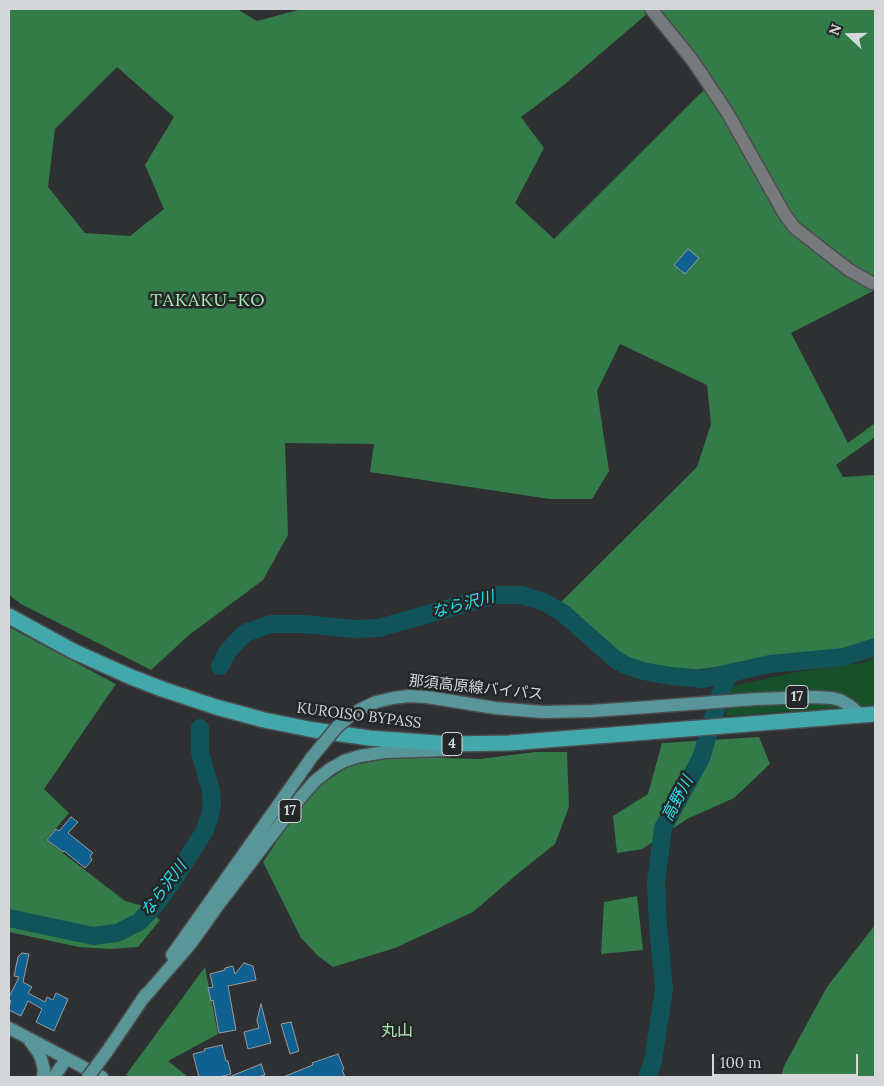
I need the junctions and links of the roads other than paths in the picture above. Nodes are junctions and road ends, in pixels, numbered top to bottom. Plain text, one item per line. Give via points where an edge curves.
1 (651, 9) edge
2 (875, 283) edge
3 (9, 616) edge
4 (868, 715) edge
5 (509, 743) junction
6 (141, 1001) junction
7 (13, 1030) edge
8 (66, 1058) junction
9 (43, 1077) edge
10 (54, 1077) edge
11 (88, 1077) edge
12 (102, 1077) edge

1 - 2 street via 693,61 727,112 795,228 849,270
3 - 5 highway, KUROISO BYPASS / 4 via 73,651 131,677 264,720 369,738 450,744
4 - 5 highway, KUROISO BYPASS / 4
4 - 6 main road, 那須高原線バイパス / 17, bridge via 832,698 815,697 543,712 427,697 409,696 376,702 337,727 312,757
5 - 6 main road, 那須高原線バイパス / 17 via 384,752 360,756 330,769 301,797 192,942
6 - 11 main road, 那須高原線バイパス / 17, bridge
7 - 8 main road
7 - 9 main road via 32,1043 38,1052
8 - 10 main road
8 - 12 main road

